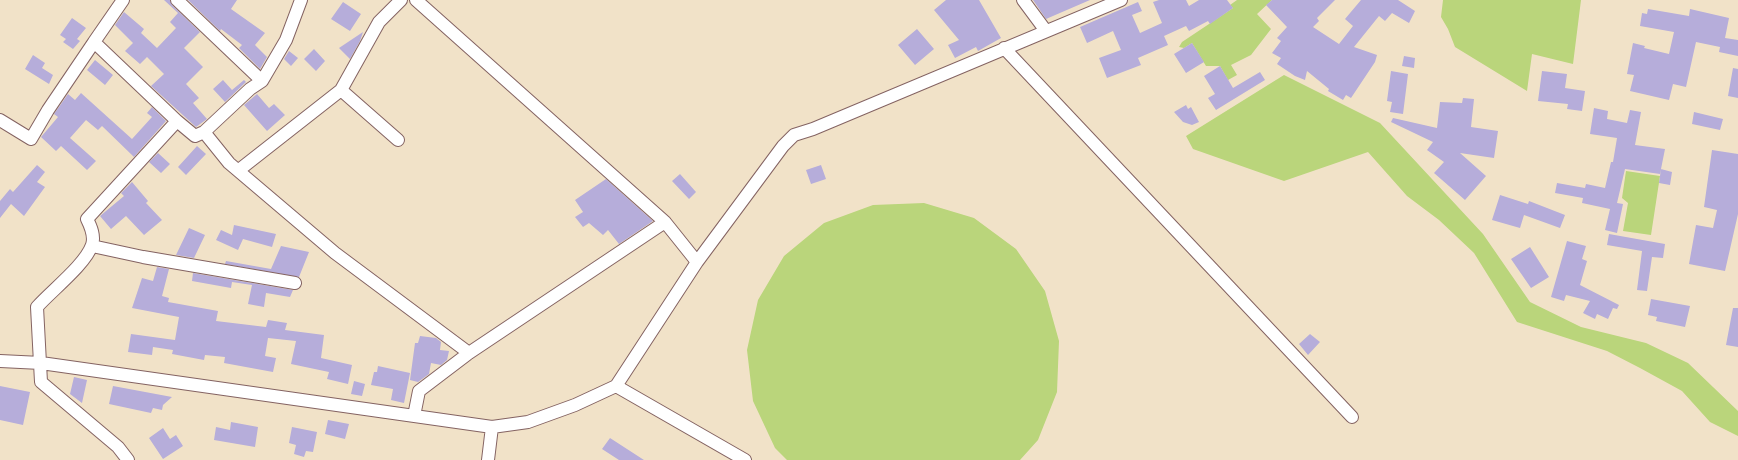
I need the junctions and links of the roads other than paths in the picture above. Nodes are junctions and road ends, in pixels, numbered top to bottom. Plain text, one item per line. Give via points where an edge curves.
1 (123, 0) edge
2 (177, 0) edge
3 (300, 0) edge
4 (401, 0) edge
5 (416, 0) edge
6 (1023, 0) edge
7 (1121, 0) edge
8 (1046, 31) junction
9 (94, 42) junction
10 (1004, 48) junction
11 (262, 81) junction
12 (341, 90) junction
13 (0, 120) edge
14 (178, 121) junction
15 (204, 132) junction
16 (398, 140) dead end
17 (239, 170) junction
18 (665, 222) junction
19 (92, 246) junction
20 (697, 262) junction
21 (295, 283) dead end
22 (469, 353) junction
23 (0, 361) edge
24 (41, 363) junction
25 (616, 386) junction
26 (414, 416) junction
27 (1352, 417) dead end
28 (492, 427) junction
29 (128, 460) edge
30 (488, 460) edge
31 (744, 460) edge

1 - 9 street
2 - 11 street
3 - 11 street via 286,40
4 - 12 street via 379,22
5 - 18 street
6 - 8 street
7 - 8 street
8 - 10 street
9 - 13 street via 31,139
9 - 14 street
10 - 20 street via 794,135 783,146
10 - 27 street
11 - 15 street
12 - 16 street
12 - 17 street
14 - 15 street via 195,136
14 - 19 street via 87,219 93,231
15 - 17 street
17 - 22 street via 335,253
18 - 20 street
18 - 22 street
19 - 21 street
19 - 24 street via 78,266 37,307
20 - 25 street
22 - 26 street via 419,391
23 - 24 street
24 - 26 street
24 - 29 street via 41,382 118,447
25 - 28 street via 575,405 528,422
25 - 31 street
26 - 28 street
28 - 30 street

